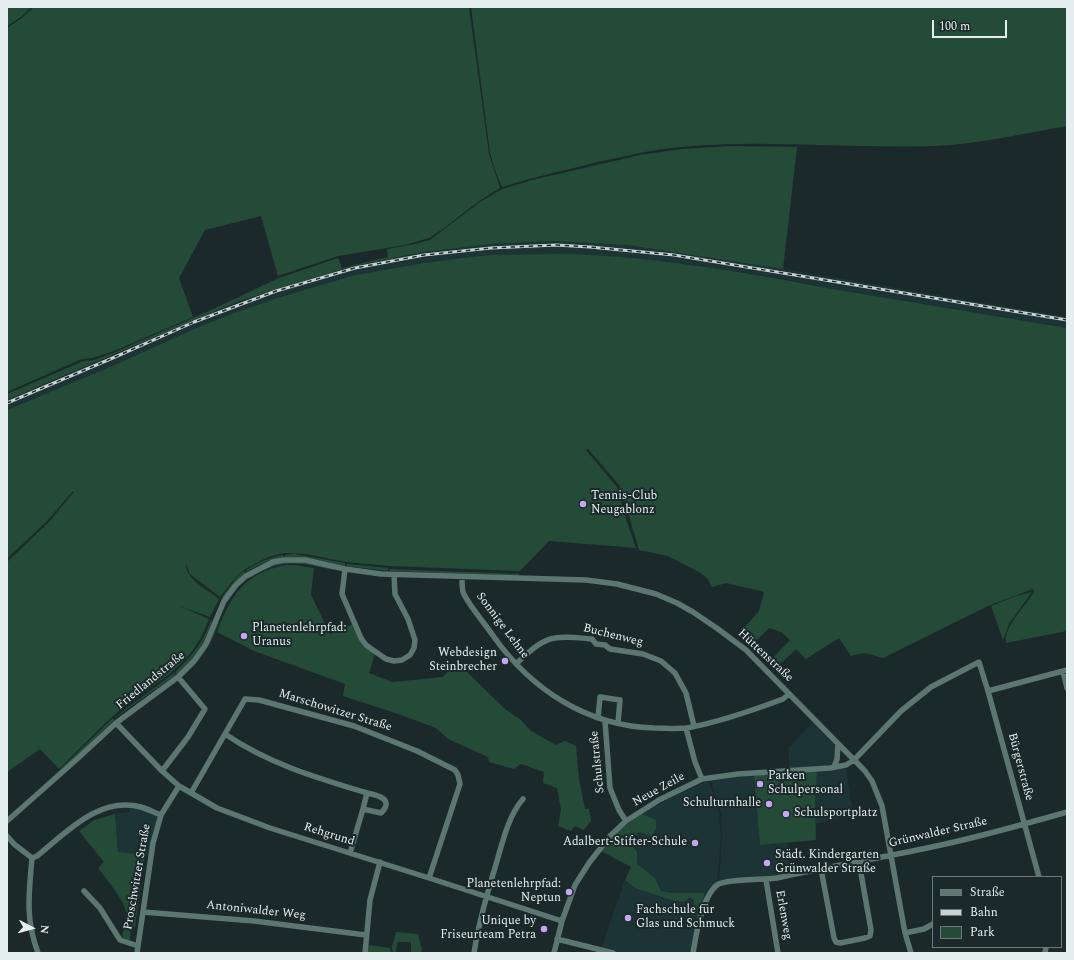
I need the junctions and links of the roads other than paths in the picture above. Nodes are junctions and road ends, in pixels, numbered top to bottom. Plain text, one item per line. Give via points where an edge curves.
1 (345, 569) junction
2 (394, 575) junction
3 (462, 577) junction
4 (516, 664) junction
5 (1065, 670) edge
6 (178, 677) junction
7 (1067, 688) edge
8 (988, 691) junction
9 (789, 694) junction
10 (598, 718) junction
11 (605, 721) junction
12 (116, 723) junction
13 (618, 723) junction
14 (694, 726) junction
15 (686, 728) junction
16 (225, 734) junction
17 (838, 744) junction
18 (854, 760) junction
19 (834, 767) junction
20 (162, 772) junction
21 (702, 779) junction
22 (179, 786) junction
23 (191, 793) junction
24 (367, 793) junction
25 (523, 799) dead end
26 (363, 809) junction
27 (1067, 812) edge
28 (161, 816) junction
29 (7, 821) edge
30 (626, 821) junction
31 (1024, 825) junction
32 (7, 836) edge
33 (350, 853) junction
34 (891, 855) junction
35 (32, 858) junction
36 (380, 862) junction
37 (859, 862) junction
38 (821, 869) junction
39 (1039, 876) edge
40 (429, 878) junction
41 (766, 880) junction
42 (84, 891) dead end
43 (486, 896) junction
44 (143, 912) junction
45 (562, 921) junction
46 (932, 925) edge
47 (905, 933) junction
48 (366, 935) junction
49 (557, 939) junction
50 (138, 946) junction
51 (38, 953) edge
52 (137, 953) edge
53 (365, 953) edge
54 (474, 953) edge
55 (554, 953) edge
56 (613, 953) edge
57 (693, 953) edge
58 (778, 953) edge
59 (910, 953) edge

1 - 2 street, Friedlandstraße
1 - 2 street via 342,594 361,638 379,655 394,661 410,655 415,640 395,594
1 - 6 street, Friedlandstraße via 311,561 284,560 273,562 246,576 236,584 224,601 201,651
2 - 3 street, Friedlandstraße
3 - 4 street, Sonnige Lehne via 463,591 468,600
3 - 9 street, Hüttenstraße via 599,581 632,586 656,594 693,612 720,630 746,650
4 - 10 street, Sonnige Lehne via 557,698
4 - 14 street, Buchenweg via 537,646 554,638 592,640 610,649 643,654 661,661 675,673 686,693
5 - 7 street
5 - 8 street
6 - 12 street, Friedlandstraße
6 - 20 street via 205,709
8 - 18 street, Bürgerstraße via 979,662 931,687 901,711
8 - 31 street, Bürgerstraße
9 - 14 street, Sonnige Lehne via 783,699 731,718
9 - 17 street, Hüttenstraße
10 - 11 street, Sonnige Lehne
10 - 13 street via 600,697 620,700
11 - 13 street, Sonnige Lehne
11 - 30 street, Schulstraße via 610,788
12 - 20 street, Rehgrund
12 - 29 street, Friedlandstraße
13 - 15 street, Sonnige Lehne via 640,728
14 - 15 street, Sonnige Lehne
15 - 21 street
16 - 23 street, Marschowitzer Straße
16 - 24 street via 246,748 285,766
16 - 40 street, Marschowitzer Straße via 245,699 259,700 354,726 417,751 455,770 460,784
17 - 18 street, Hüttenstraße
17 - 19 street
18 - 19 street, Neue Zeile via 846,765
18 - 34 street, Hüttenstraße via 872,781 876,790 882,806
19 - 21 street, Neue Zeile
20 - 22 street, Rehgrund
21 - 30 street, Neue Zeile via 659,800
22 - 23 street, Rehgrund
22 - 28 street, Proschwitzer Straße
23 - 33 street, Rehgrund via 217,808 254,823
24 - 26 street
24 - 26 street via 381,796 386,803 381,812
25 - 43 street via 516,807 509,823
26 - 33 street
27 - 31 street, Grünwalder Straße
28 - 35 street via 141,807 125,805 98,811
28 - 44 street, Proschwitzer Straße via 153,843
30 - 45 street, Neue Zeile via 610,836 589,863 576,885
31 - 34 street, Grünwalder Straße
31 - 39 street, Bürgerstraße
32 - 35 street
33 - 36 street, Rehgrund
34 - 37 street, Grünwalder Straße
34 - 47 street, Hüttenstraße
35 - 51 street via 29,890 30,930
36 - 40 street, Rehgrund
36 - 48 street via 370,900
37 - 38 street, Grünwalder Straße
37 - 38 street via 870,936 840,943 834,938
38 - 41 street, Grünwalder Straße
40 - 43 street, Rehgrund
41 - 57 street, Grünwalder Straße via 718,885 707,899 698,922
41 - 58 street, Erlenweg
42 - 50 street via 100,908 120,940
43 - 45 street, Rehgrund
43 - 54 street
44 - 48 street, Antoniwalder Weg via 254,921
44 - 50 street, Proschwitzer Straße
45 - 49 street, Neue Zeile
46 - 47 street
47 - 59 street, Hüttenstraße
48 - 53 street
49 - 55 street, Neue Zeile
49 - 56 street
50 - 52 street, Proschwitzer Straße

